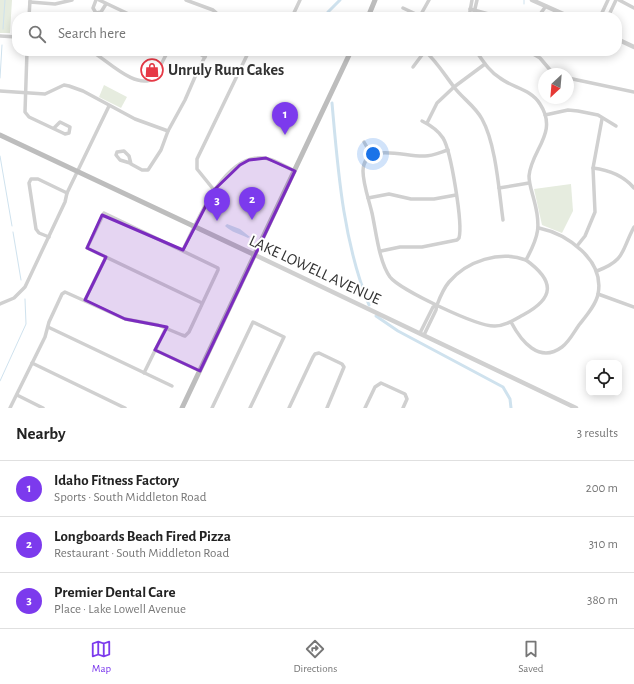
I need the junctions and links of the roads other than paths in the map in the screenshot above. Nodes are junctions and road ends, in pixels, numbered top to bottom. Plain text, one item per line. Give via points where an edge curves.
1 (72, 0) edge
2 (98, 0) edge
3 (186, 0) edge
4 (300, 0) edge
5 (375, 0) edge
6 (429, 0) edge
7 (472, 0) edge
8 (476, 0) edge
9 (532, 0) edge
10 (608, 0) edge
11 (618, 0) edge
12 (30, 1) edge
13 (106, 4) junction
14 (546, 6) junction
15 (402, 8) dead end
16 (634, 8) edge
17 (472, 9) junction
18 (29, 12) edge
19 (96, 12) edge
20 (101, 12) edge
21 (124, 12) edge
22 (216, 12) edge
23 (294, 12) edge
24 (370, 12) edge
25 (411, 12) edge
26 (422, 12) edge
27 (471, 12) edge
28 (472, 12) edge
29 (482, 12) edge
30 (542, 12) edge
31 (559, 12) edge
32 (602, 12) edge
33 (611, 12) edge
34 (0, 36) edge
35 (12, 37) edge
36 (622, 41) edge
37 (634, 46) edge
38 (27, 56) edge
39 (98, 56) edge
40 (165, 56) edge
41 (247, 56) edge
42 (350, 56) edge
43 (421, 56) edge
44 (430, 56) edge
45 (479, 56) edge
46 (537, 56) edge
47 (205, 57) edge
48 (484, 64) junction
49 (413, 66) dead end
50 (548, 68) edge
51 (574, 80) edge
52 (454, 87) junction
53 (0, 91) edge
54 (24, 92) junction
55 (634, 92) edge
56 (109, 106) junction
57 (545, 115) junction
58 (602, 119) junction
59 (422, 121) dead end
60 (427, 124) junction
61 (616, 126) dead end
62 (54, 128) dead end
63 (168, 131) junction
64 (0, 134) edge
65 (364, 142) dead end
66 (448, 150) junction
67 (372, 156) junction
68 (130, 163) dead end
69 (592, 168) junction
70 (78, 171) junction
71 (295, 171) junction
72 (529, 183) junction
73 (499, 188) junction
74 (634, 188) edge
75 (214, 190) junction
76 (67, 193) junction
77 (456, 195) junction
78 (368, 198) junction
79 (503, 220) dead end
80 (195, 227) junction
81 (634, 227) edge
82 (539, 228) junction
83 (48, 237) junction
84 (577, 246) junction
85 (183, 250) junction
86 (381, 251) junction
87 (254, 255) junction
88 (106, 257) junction
89 (526, 260) junction
90 (597, 271) junction
91 (598, 294) junction
92 (86, 300) junction
93 (202, 303) junction
94 (0, 304) edge
95 (437, 304) junction
96 (634, 307) edge
97 (511, 322) junction
98 (48, 327) junction
99 (166, 328) junction
100 (422, 334) junction
101 (155, 350) junction
102 (32, 364) junction
103 (200, 371) junction
104 (144, 373) junction
105 (172, 386) dead end
106 (17, 395) junction
107 (10, 408) edge
108 (43, 408) edge
109 (125, 408) edge
110 (182, 408) edge
111 (212, 408) edge
112 (250, 408) edge
113 (289, 408) edge
114 (327, 408) edge
115 (365, 408) edge
116 (403, 408) edge
117 (576, 408) edge

1 - 12 street via 55,4
2 - 13 street
2 - 19 street via 94,8
3 - 22 street
4 - 23 street
5 - 24 main road
6 - 26 street
7 - 17 street
8 - 17 street
9 - 14 street
10 - 32 street
11 - 16 street
11 - 33 street
12 - 18 street
13 - 20 street
13 - 21 street
14 - 30 street
14 - 31 street
15 - 25 street
17 - 27 street
17 - 28 street
17 - 29 street
34 - 35 street
36 - 37 street
38 - 54 street
39 - 40 street via 125,74 139,80 147,80 154,78
41 - 75 street via 197,159 197,169
42 - 71 main road
43 - 49 street
44 - 52 street
45 - 48 street
46 - 50 street
47 - 63 street
48 - 52 street
48 - 57 street via 498,77 530,94
51 - 55 street
52 - 60 street via 437,103
52 - 73 street via 481,117 488,130
53 - 54 street
54 - 56 street via 45,94 69,86
54 - 62 street via 24,112 29,117
56 - 63 street
56 - 70 street
57 - 58 street via 568,110 598,115
57 - 72 street via 545,137 532,165
58 - 61 street
58 - 69 street
59 - 60 street
60 - 66 street via 443,138
63 - 68 street via 161,150 148,170 142,170
64 - 70 main road, LAKE LOWELL AVENUE
65 - 67 street
66 - 67 street via 425,156 393,152 377,153
66 - 77 street
67 - 78 street via 363,171
69 - 74 street via 612,172
69 - 84 street via 595,212 585,236
70 - 76 street
70 - 80 main road, LAKE LOWELL AVENUE
71 - 75 street via 266,158 253,158 231,172
71 - 87 main road
72 - 73 street
72 - 82 street
73 - 79 street
75 - 80 street
76 - 83 street
76 - 83 street via 38,179 31,179 29,183 36,229
77 - 78 street via 434,199 410,199 389,194
77 - 86 street via 459,238 457,240
78 - 86 street
80 - 85 street
80 - 87 main road, LAKE LOWELL AVENUE
81 - 90 street via 618,260
82 - 84 street via 556,233
82 - 89 street
83 - 94 street via 24,287 14,298
84 - 90 street
85 - 88 street via 104,213 87,248
85 - 93 street via 218,268
86 - 95 street via 386,271 391,278 407,290
87 - 100 street, LAKE LOWELL AVENUE
87 - 103 main road
88 - 92 street
88 - 93 street
89 - 95 street via 503,256 474,264 456,274
89 - 97 street via 542,273 547,291 540,306
90 - 91 street
91 - 96 street
91 - 97 street via 594,305 567,342 555,351 548,353 531,349 518,336
92 - 98 street via 65,292 62,294
92 - 99 street via 126,319
93 - 99 street via 185,336
95 - 97 street via 479,324 496,326
95 - 100 street via 432,308
98 - 102 street
98 - 104 street
99 - 101 street
100 - 117 street, LAKE LOWELL AVENUE
101 - 103 street
101 - 104 street
102 - 106 street
102 - 109 street
103 - 110 main road
104 - 105 street
106 - 107 street
106 - 108 street
111 - 112 street via 253,322 284,337
113 - 114 street via 315,354 319,353 344,367
115 - 116 street via 378,383 403,393 406,396

